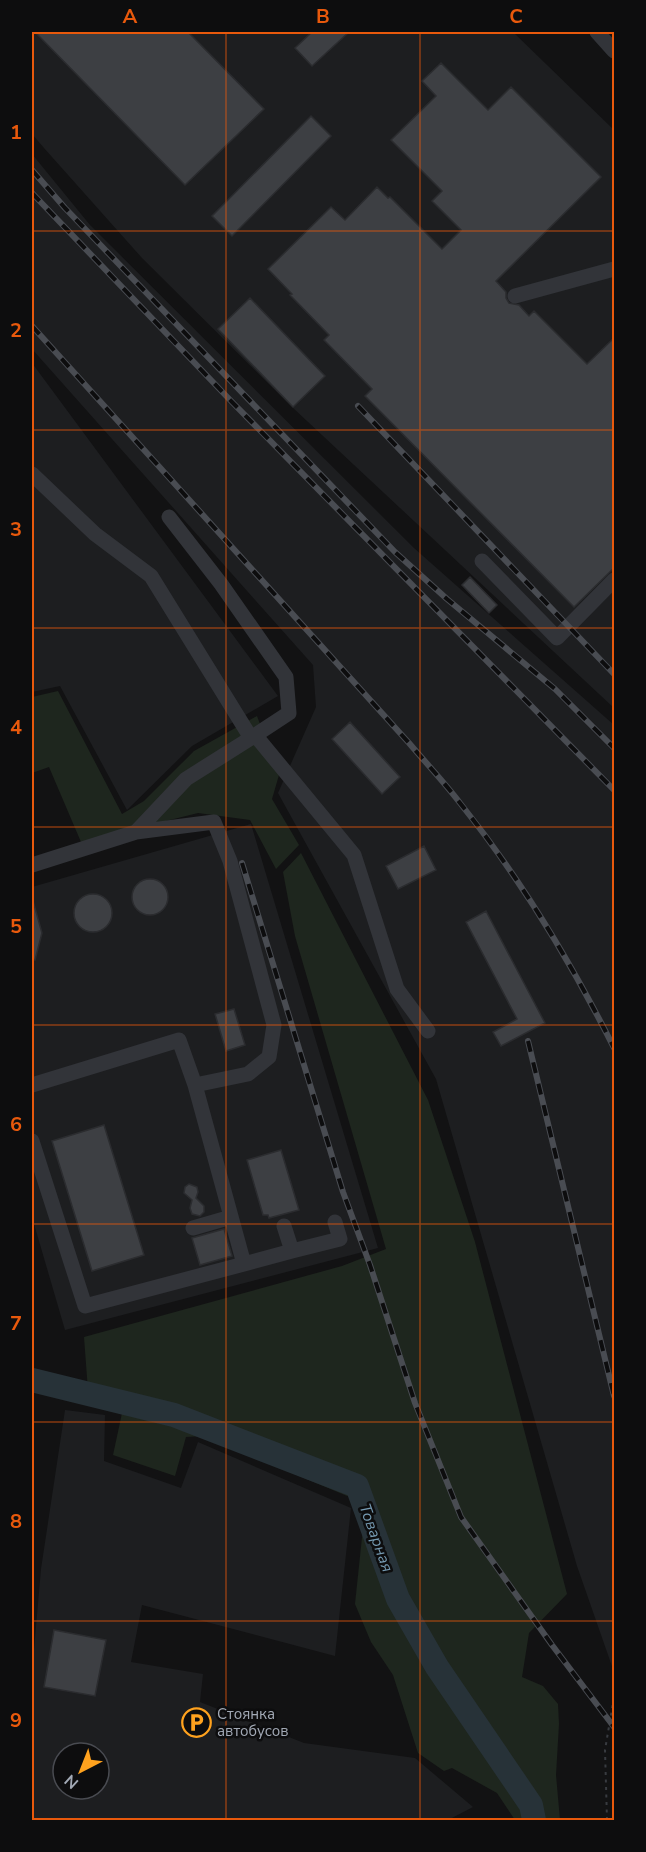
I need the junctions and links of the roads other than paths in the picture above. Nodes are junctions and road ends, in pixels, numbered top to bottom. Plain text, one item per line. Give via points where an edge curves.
1 (597, 32) edge
2 (615, 51) edge
3 (615, 269) edge
4 (515, 296) dead end
5 (32, 474) edge
6 (169, 518) dead end
7 (482, 561) dead end
8 (615, 580) edge
9 (253, 737) junction
10 (136, 832) junction
11 (32, 865) edge
12 (428, 1031) dead end
13 (32, 1085) edge
14 (195, 1086) junction
15 (32, 1141) edge
16 (231, 1217) junction
17 (334, 1222) dead end
18 (284, 1226) dead end
19 (193, 1228) dead end
20 (291, 1251) junction
21 (244, 1264) junction

1 - 2 street
3 - 4 street
5 - 9 street via 95,534 151,576
6 - 9 street via 286,677 289,713
7 - 8 street via 557,638
9 - 10 street via 186,779
9 - 12 street via 354,855 396,989
10 - 11 street
10 - 14 street via 214,822 230,861 274,1024 269,1057 248,1074
13 - 14 street via 179,1040
14 - 16 street
15 - 21 street via 85,1306
16 - 19 street
16 - 21 street
17 - 20 street via 340,1239
18 - 20 street
20 - 21 street

